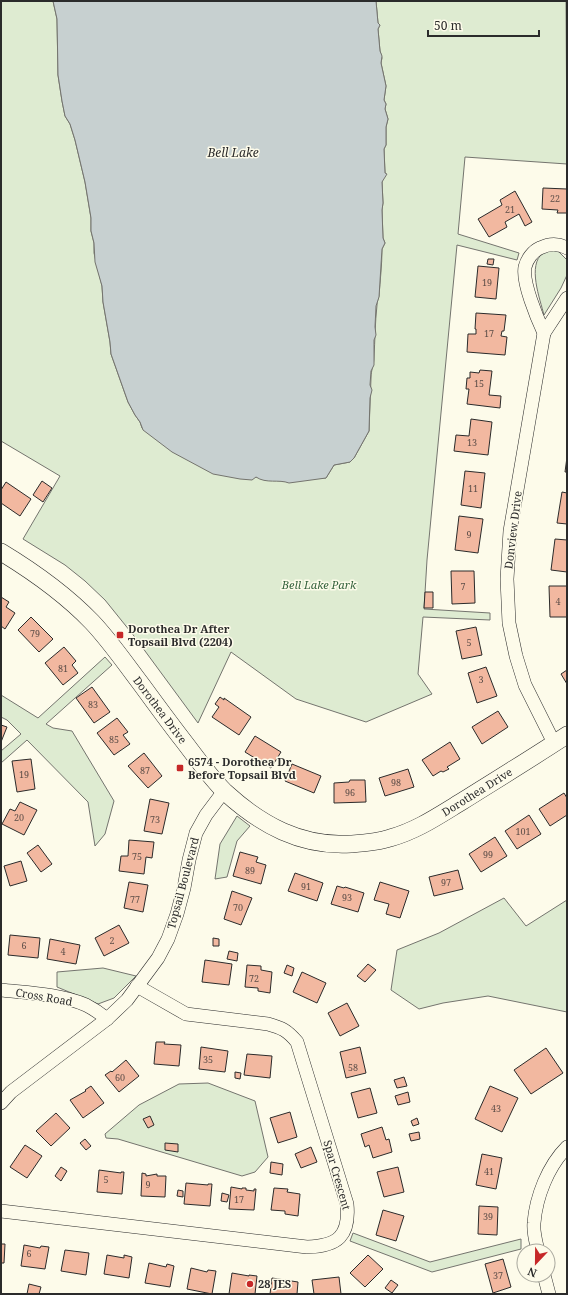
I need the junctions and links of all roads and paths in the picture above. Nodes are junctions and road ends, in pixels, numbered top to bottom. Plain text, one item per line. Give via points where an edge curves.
1 (567, 248) edge
2 (567, 298) edge
3 (544, 333) junction
4 (1, 552) edge
5 (561, 739) edge
6 (224, 791) junction
7 (137, 986) junction
8 (1, 990) edge
9 (107, 1019) junction
10 (1, 1103) edge
11 (567, 1147) edge
12 (1, 1211) edge
13 (536, 1243) edge
14 (546, 1283) edge
15 (549, 1294) edge

1 - 3 street via 555,244 546,245 536,250 528,259 525,268 526,282
2 - 3 street, Donview Drive
3 - 5 street, Donview Drive via 510,531 507,579 509,623 525,685
4 - 6 street, Dorothea Drive via 47,582 92,623
5 - 6 street, Dorothea Drive via 423,825 391,838 367,843 328,844 293,836 273,828
6 - 7 street, Topsail Boulevard via 196,833 184,888 168,939 158,958
7 - 9 street, Topsail Boulevard via 127,1000
7 - 12 street, Spar Crescent via 186,1014 280,1027 289,1032 297,1042 347,1204 348,1218 339,1239 322,1246 307,1247
8 - 9 street, Cross Road via 66,998 87,1006
9 - 10 street, Topsail Boulevard via 11,1092
11 - 13 street via 545,1180 534,1224
14 - 15 street

